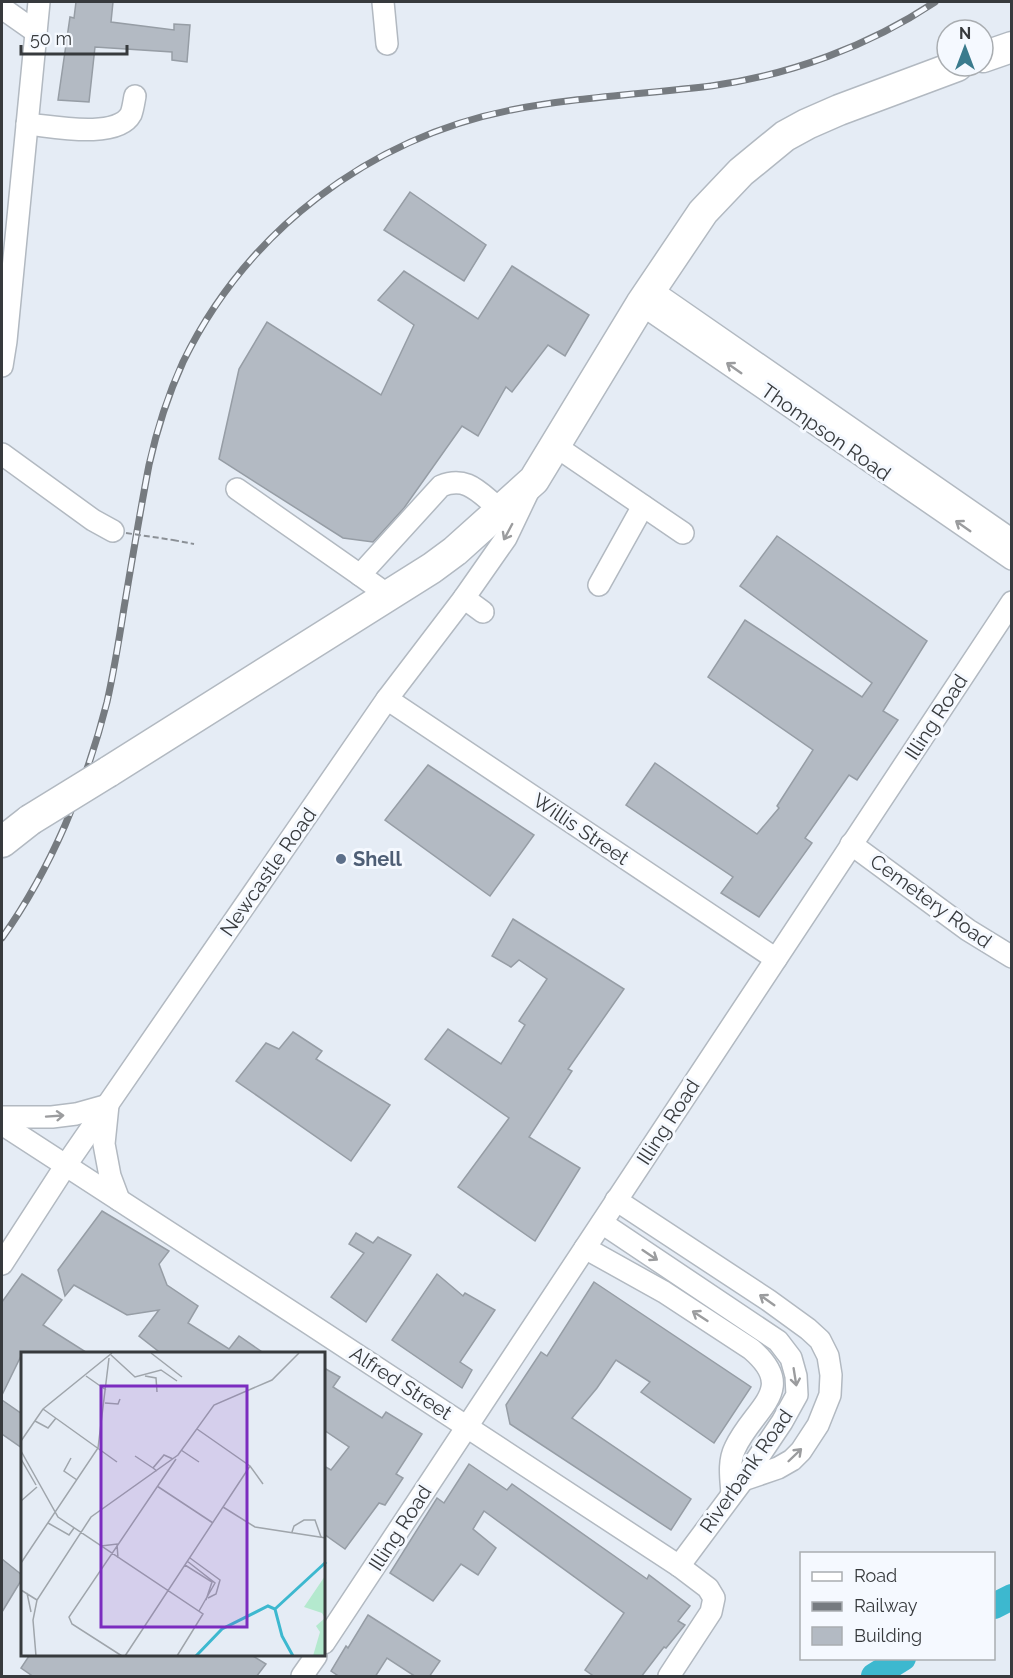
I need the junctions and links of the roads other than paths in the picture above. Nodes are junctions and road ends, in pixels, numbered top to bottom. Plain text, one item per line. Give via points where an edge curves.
1 (39, 2) edge
2 (383, 2) edge
3 (2, 8) edge
4 (36, 32) junction
5 (387, 44) dead end
6 (1011, 47) edge
7 (995, 53) edge
8 (935, 74) edge
9 (135, 96) dead end
10 (27, 124) junction
11 (646, 297) junction
12 (2, 366) edge
13 (554, 445) junction
14 (2, 454) edge
15 (534, 480) junction
16 (237, 489) dead end
17 (643, 506) junction
18 (500, 510) junction
19 (119, 532) road end
20 (683, 533) dead end
21 (1011, 540) edge
22 (1011, 559) edge
23 (360, 574) junction
24 (599, 585) dead end
25 (388, 595) junction
26 (464, 598) junction
27 (1011, 602) edge
28 (483, 612) dead end
29 (387, 699) junction
30 (2, 842) edge
31 (851, 844) junction
32 (1011, 957) edge
33 (776, 959) junction
34 (108, 1105) junction
35 (2, 1117) edge
36 (2, 1124) edge
37 (66, 1165) junction
38 (119, 1200) junction
39 (616, 1200) junction
40 (602, 1223) junction
41 (585, 1248) junction
42 (2, 1264) edge
43 (467, 1426) junction
44 (738, 1487) junction
45 (679, 1566) junction
46 (326, 1640) edge
47 (315, 1657) edge
48 (302, 1677) edge
49 (669, 1677) edge

1 - 4 street
2 - 5 street
3 - 4 street
4 - 10 street
6 - 7 highway
8 - 11 highway via 839,110 785,136 741,172 703,212
9 - 10 street via 131,114 118,126 104,129
10 - 12 street
11 - 13 highway
11 - 21 street, Thompson Road
22 -> 11 street, Thompson Road
13 - 15 highway
13 - 17 street
14 - 19 street via 93,520
15 - 18 highway
15 -> 26 street, Newcastle Road via 506,538
16 - 23 street
17 - 20 street
17 - 24 street
18 - 23 street via 462,482 441,486
18 - 25 highway via 455,551
23 - 25 street
25 - 30 highway, bridge via 30,820
26 - 28 street
26 - 29 street, Newcastle Road
27 - 31 street, Illing Road
29 - 33 street, Willis Street
29 - 34 street, Newcastle Road
31 - 32 street, Cemetery Road
31 - 33 street, Illing Road
33 - 39 street, Illing Road
35 -> 34 street via 52,1117
34 - 37 street, Newcastle Road
34 - 38 street via 106,1153
36 - 37 street, Alfred Street
37 - 38 street, Alfred Street
37 - 42 street, Newcastle Road
38 - 43 street, Alfred Street
39 - 40 street, Illing Road
44 -> 39 street via 778,1468 801,1451 818,1425 830,1395 828,1356 820,1340 808,1329
40 - 41 street, Illing Road
40 -> 44 street, Riverbank Road via 778,1341 791,1358 797,1395
41 - 43 street, Illing Road
44 -> 41 street via 730,1465 732,1455 772,1392 770,1369 732,1336
43 - 45 street, Alfred Street
43 - 46 street, Illing Road
44 - 45 street, Riverbank Road
45 - 49 street via 708,1588 714,1598 711,1612
47 - 48 street

